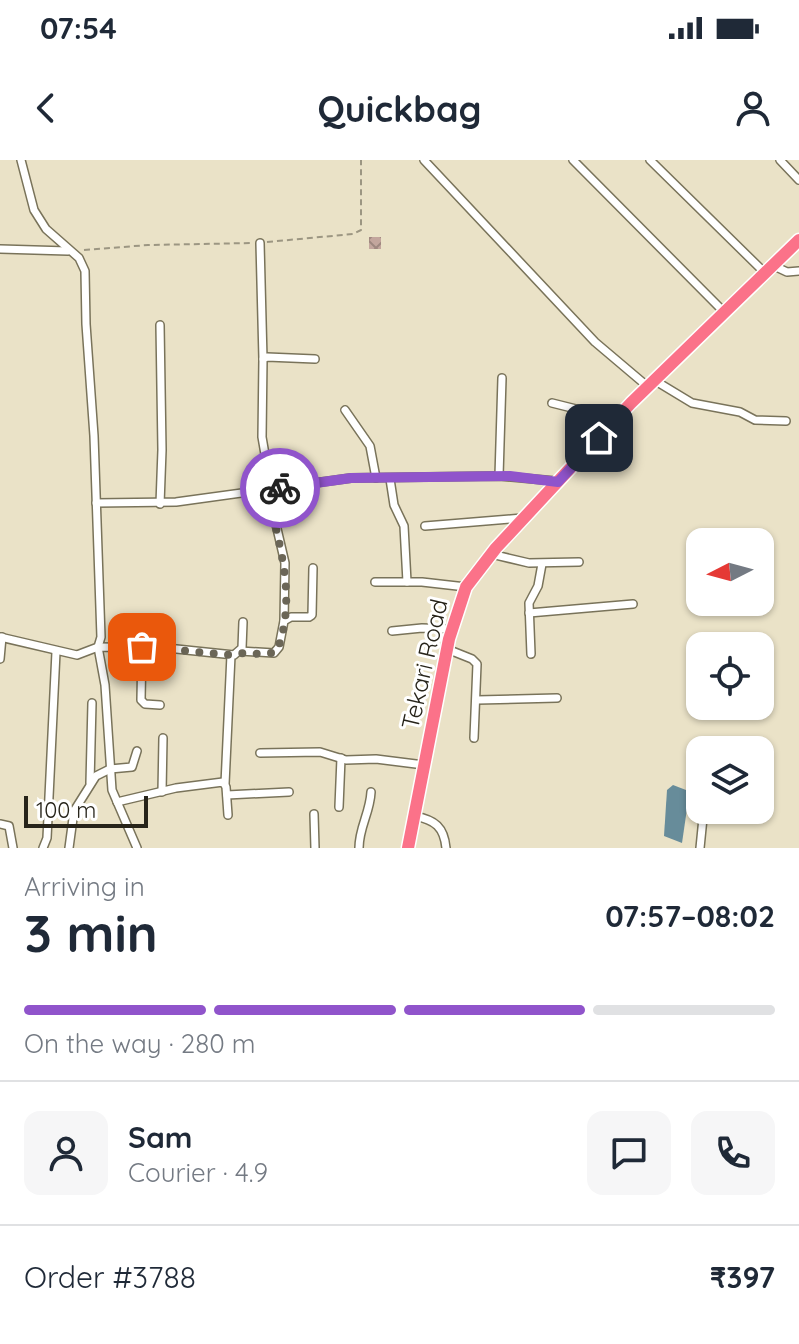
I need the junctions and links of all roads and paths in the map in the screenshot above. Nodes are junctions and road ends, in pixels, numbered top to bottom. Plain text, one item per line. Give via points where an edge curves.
1 (21, 160) edge
2 (361, 160) edge
3 (424, 160) edge
4 (573, 160) edge
5 (650, 160) edge
6 (780, 160) edge
7 (799, 180) edge
8 (799, 240) edge
9 (260, 243) junction
10 (0, 249) edge
11 (70, 251) junction
12 (768, 269) junction
13 (799, 271) edge
14 (723, 311) junction
15 (160, 325) dead end
16 (263, 359) junction
17 (315, 359) dead end
18 (502, 378) dead end
19 (650, 383) junction
20 (552, 403) dead end
21 (345, 410) dead end
22 (616, 419) junction
23 (786, 421) dead end
24 (499, 476) junction
25 (376, 478) junction
26 (390, 479) junction
27 (558, 482) junction
28 (269, 490) junction
29 (96, 503) junction
30 (160, 504) junction
31 (524, 518) junction
32 (425, 526) dead end
33 (491, 554) junction
34 (579, 562) dead end
35 (542, 564) junction
36 (313, 568) dead end
37 (375, 582) dead end
38 (407, 582) junction
39 (466, 587) junction
40 (633, 604) dead end
41 (529, 613) junction
42 (284, 621) junction
43 (243, 622) dead end
44 (452, 629) junction
45 (392, 631) dead end
46 (1, 637) edge
47 (98, 647) junction
48 (142, 647) junction
49 (447, 649) junction
50 (240, 651) junction
51 (56, 652) junction
52 (531, 654) dead end
53 (231, 655) junction
54 (0, 659) edge
55 (557, 698) dead end
56 (477, 700) junction
57 (92, 703) dead end
58 (160, 705) dead end
59 (163, 738) dead end
60 (474, 738) dead end
61 (137, 751) dead end
62 (260, 753) dead end
63 (341, 758) junction
64 (424, 765) junction
65 (110, 769) junction
66 (225, 784) junction
67 (90, 785) junction
68 (162, 792) junction
69 (289, 792) dead end
70 (371, 792) dead end
71 (227, 795) junction
72 (117, 802) junction
73 (339, 807) dead end
74 (314, 814) dead end
75 (228, 815) dead end
76 (415, 816) junction
77 (0, 824) edge
78 (702, 824) edge
79 (13, 848) edge
80 (43, 848) edge
81 (69, 848) edge
82 (137, 848) edge
83 (315, 848) edge
84 (359, 848) edge
85 (408, 848) edge
86 (446, 848) edge
87 (700, 848) edge

1 - 11 street via 34,210
2 - 9 path via 361,230
3 - 19 street via 595,342
4 - 14 street
5 - 12 street
6 - 7 street
8 - 12 highway, Tekari Road
9 - 11 path
9 - 16 street
10 - 11 street
11 - 29 street via 85,271
12 - 13 street
12 - 14 highway, Tekari Road
14 - 19 highway, Tekari Road
15 - 30 street
16 - 17 street
16 - 28 street via 262,437
18 - 24 street
19 - 22 highway, Tekari Road
19 - 23 street via 692,403 755,420
20 - 22 street
21 - 25 street via 370,446
22 - 27 highway, Tekari Road
24 - 26 street
24 - 27 street
25 - 26 street
25 - 28 street
26 - 38 street via 404,526
27 - 31 highway, Tekari Road
28 - 30 street
28 - 42 street via 285,563
29 - 30 street
29 - 47 street
31 - 32 street
31 - 33 highway, Tekari Road
33 - 35 street
33 - 39 highway, Tekari Road
34 - 35 street
35 - 41 street
36 - 42 street via 312,615
37 - 38 street
38 - 39 street
39 - 44 highway, Tekari Road
40 - 41 street
41 - 52 street
42 - 50 street via 274,653
43 - 50 street
44 - 45 street
44 - 49 highway, Tekari Road
46 - 51 street
46 - 54 street
47 - 48 street
47 - 51 street via 77,655
47 - 65 street
48 - 53 street
48 - 58 street via 141,700
49 - 56 street via 475,661
49 - 64 highway, Tekari Road
50 - 53 street
51 - 80 street
53 - 66 street
55 - 56 street
56 - 60 street
57 - 67 street
59 - 68 street
61 - 65 street via 132,767
62 - 63 street via 320,752
63 - 64 street
63 - 73 street
64 - 76 highway, Tekari Road
65 - 67 street
65 - 72 street
66 - 68 street
66 - 71 street
67 - 81 street via 74,811
68 - 72 street
69 - 71 street
70 - 84 street
71 - 75 street
72 - 82 street
74 - 83 street
76 - 85 highway, Tekari Road
76 - 86 street via 436,823
77 - 79 street via 11,829
78 - 87 street

